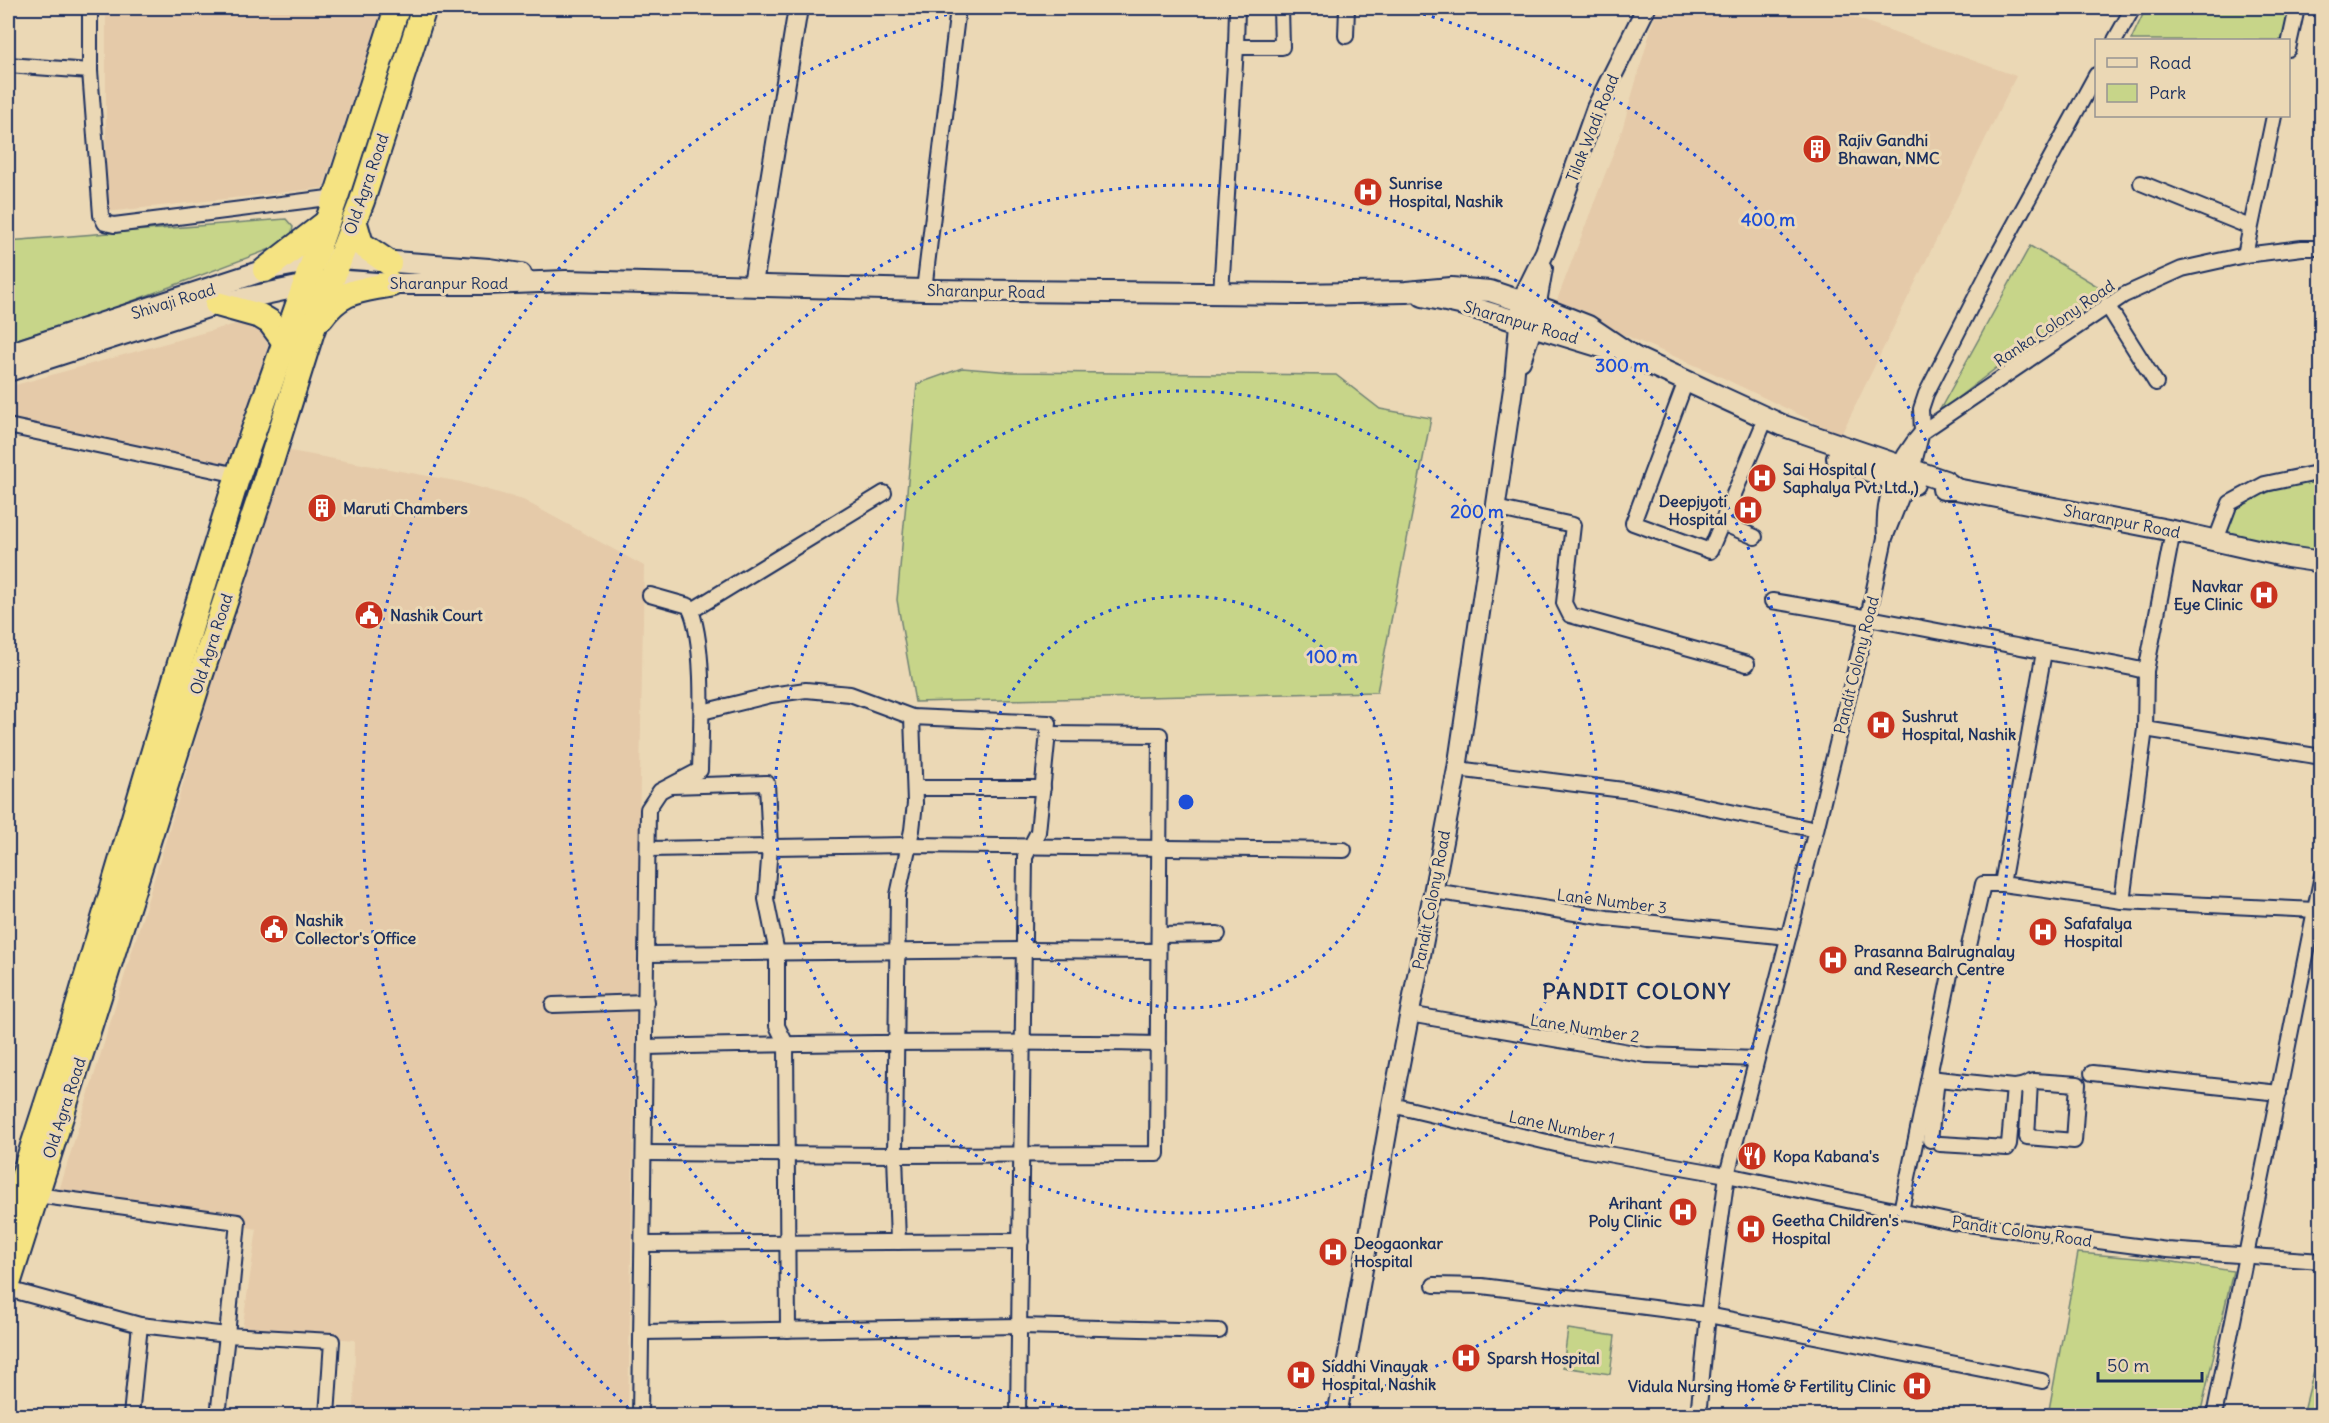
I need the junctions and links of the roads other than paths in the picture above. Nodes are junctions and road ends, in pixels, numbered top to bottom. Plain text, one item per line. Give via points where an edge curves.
1 (90, 8) edge
2 (397, 8) edge
3 (424, 8) edge
4 (798, 8) edge
5 (958, 8) edge
6 (1238, 8) edge
7 (1281, 8) edge
8 (1347, 8) edge
9 (1645, 8) edge
10 (2133, 8) edge
11 (2297, 8) edge
12 (1346, 36) dead end
13 (2116, 39) edge
14 (2290, 44) edge
15 (1236, 47) junction
16 (8, 65) edge
17 (90, 71) junction
18 (2095, 79) edge
19 (2274, 117) edge
20 (2141, 183) dead end
21 (336, 197) junction
22 (354, 220) junction
23 (327, 221) junction
24 (2250, 227) junction
25 (2322, 248) edge
26 (2245, 255) junction
27 (340, 258) junction
28 (313, 261) junction
29 (265, 270) junction
30 (391, 274) junction
31 (331, 280) junction
32 (753, 284) junction
33 (304, 285) junction
34 (924, 290) junction
35 (1406, 292) junction
36 (1221, 294) junction
37 (1532, 294) junction
38 (217, 304) junction
39 (2107, 305) junction
40 (1556, 323) junction
41 (312, 331) junction
42 (1524, 334) junction
43 (284, 341) junction
44 (8, 354) edge
45 (8, 371) edge
46 (1686, 381) junction
47 (2156, 383) dead end
48 (1775, 422) junction
49 (8, 426) edge
50 (1922, 432) junction
51 (2322, 472) edge
52 (1902, 474) junction
53 (238, 475) junction
54 (884, 493) dead end
55 (1495, 508) junction
56 (1722, 523) junction
57 (2173, 531) junction
58 (1755, 537) dead end
59 (2216, 540) junction
60 (2288, 557) junction
61 (2322, 562) edge
62 (2322, 575) edge
63 (650, 595) dead end
64 (1772, 601) dead end
65 (691, 611) junction
66 (1869, 617) junction
67 (2044, 652) junction
68 (1747, 664) dead end
69 (2146, 671) junction
70 (702, 712) junction
71 (912, 717) junction
72 (2145, 729) junction
73 (1048, 734) junction
74 (2322, 757) edge
75 (1457, 769) junction
76 (666, 787) junction
77 (915, 788) junction
78 (1043, 788) junction
79 (1816, 830) junction
80 (909, 844) junction
81 (1031, 845) junction
82 (770, 847) junction
83 (648, 849) junction
84 (1159, 849) junction
85 (1344, 850) dead end
86 (2322, 875) edge
87 (2002, 884) junction
88 (1433, 891) junction
89 (2121, 901) junction
90 (2315, 910) junction
91 (1218, 934) dead end
92 (1158, 935) junction
93 (1788, 937) junction
94 (1969, 946) dead end
95 (1024, 950) junction
96 (896, 951) junction
97 (1158, 951) junction
98 (777, 953) junction
99 (646, 954) junction
100 (1953, 960) dead end
101 (646, 1002) junction
102 (553, 1005) dead end
103 (1409, 1014) junction
104 (1023, 1042) junction
105 (786, 1044) junction
106 (896, 1044) junction
107 (1158, 1044) junction
108 (646, 1047) junction
109 (1756, 1059) junction
110 (2092, 1073) dead end
111 (1933, 1078) junction
112 (2030, 1082) junction
113 (2014, 1087) junction
114 (2279, 1093) junction
115 (1929, 1101) junction
116 (1392, 1105) junction
117 (645, 1153) junction
118 (787, 1154) junction
119 (1022, 1154) junction
120 (895, 1155) junction
121 (1727, 1175) junction
122 (36, 1195) junction
123 (1901, 1212) junction
124 (14, 1228) edge
125 (1021, 1241) junction
126 (898, 1242) junction
127 (788, 1243) junction
128 (644, 1244) junction
129 (2245, 1256) junction
130 (2322, 1261) edge
131 (1434, 1285) dead end
132 (8, 1287) edge
133 (1708, 1315) junction
134 (140, 1325) junction
135 (1020, 1326) junction
136 (788, 1330) junction
137 (1219, 1331) dead end
138 (643, 1332) junction
139 (227, 1335) junction
140 (2042, 1381) dead end
141 (1018, 1415) edge
142 (131, 1416) edge
143 (218, 1416) edge
144 (327, 1416) edge
145 (640, 1416) edge
146 (1337, 1416) edge
147 (1698, 1416) edge
148 (2214, 1416) edge

1 - 17 street
2 - 21 highway, Old Agra Road
3 - 22 highway, Old Agra Road
4 - 32 street
5 - 34 street
6 - 15 street
7 - 15 street via 1282,47
8 - 12 street
9 - 37 street, Tilak Wadi Road via 1596,108
10 - 13 street
11 - 14 street
15 - 36 street
16 - 17 street
17 - 21 street via 100,215 105,224
18 - 50 street via 1930,384 1921,409
19 - 24 street
20 - 24 street
21 - 23 highway, Old Agra Road
22 - 27 highway, Old Agra Road
22 - 30 highway via 361,244
23 - 28 highway, Old Agra Road
23 - 29 highway
24 - 26 street
25 - 26 street, Ranka Colony Road
26 - 39 street, Ranka Colony Road via 2182,269
27 - 28 main road, Shivaji Road
27 - 30 main road, Sharanpur Road
27 - 31 highway, Old Agra Road
28 - 29 main road, Shivaji Road
28 - 33 highway, Old Agra Road
29 - 44 main road, Shivaji Road
30 - 31 main road, Sharanpur Road
30 - 32 main road, Sharanpur Road via 487,284 566,280
30 - 41 highway via 338,298
31 - 33 main road, Shivaji Road
31 - 41 highway, Old Agra Road
32 - 34 main road, Sharanpur Road
33 - 38 main road, Shivaji Road
33 - 43 highway, Old Agra Road
34 - 36 main road, Sharanpur Road
35 - 36 main road, Sharanpur Road
35 - 37 main road, Sharanpur Road via 1451,288
35 - 42 main road, Sharanpur Road via 1496,315
37 - 40 main road, Sharanpur Road
37 - 42 street, Tilak Wadi Road
38 - 43 highway via 260,316 270,322
38 - 45 main road, Shivaji Road
39 - 47 street
39 - 50 street, Ranka Colony Road
40 - 42 main road, Sharanpur Road
40 - 46 main road, Sharanpur Road via 1588,326 1634,357
41 - 122 highway, Old Agra Road
42 - 55 street, Pandit Colony Road
43 - 53 highway, Old Agra Road
46 - 48 main road, Sharanpur Road
46 - 56 street via 1633,524 1710,551
48 - 52 main road, Sharanpur Road via 1822,452
48 - 56 street
49 - 53 street
50 - 52 street, Ranka Colony Road via 1911,445
51 - 59 street via 2265,484 2230,502
52 - 57 main road, Sharanpur Road via 1934,489 1956,489
52 - 66 street, Pandit Colony Road
53 - 124 highway, Old Agra Road
54 - 65 street
55 - 68 street via 1573,525 1564,603 1570,615
55 - 75 street, Pandit Colony Road
56 - 58 street
57 - 59 main road, Sharanpur Road
57 - 69 street
59 - 60 main road, Sharanpur Road
60 - 61 main road, Sharanpur Road
60 - 62 main road, Sharanpur Road
63 - 65 street via 688,606
64 - 66 street
65 - 70 street via 697,633
66 - 67 street
66 - 79 street, Pandit Colony Road
67 - 69 street
67 - 87 street
69 - 72 street
70 - 71 street via 771,694 806,690 850,694
70 - 76 street via 700,770
71 - 73 street via 1049,723
71 - 77 street
72 - 74 street
72 - 89 street
73 - 78 street
73 - 84 street via 1160,735
75 - 79 street via 1631,791
75 - 88 street, Pandit Colony Road
76 - 82 street via 767,783
76 - 83 street via 648,808
77 - 78 street
77 - 80 street
78 - 81 street via 1038,832
79 - 93 street, Pandit Colony Road
80 - 81 street
80 - 82 street
80 - 96 street via 898,896
81 - 84 street
81 - 95 street via 1024,857
82 - 83 street
82 - 98 street via 766,899
83 - 99 street
84 - 85 street
84 - 92 street
86 - 90 street
87 - 89 street
87 - 94 street via 1983,884
88 - 93 street, Lane Number 3 via 1607,918
88 - 103 street, Pandit Colony Road
89 - 90 street
90 - 114 street
91 - 92 street
92 - 97 street
93 - 109 street, Pandit Colony Road
95 - 96 street
95 - 97 street
95 - 104 street
96 - 98 street
96 - 106 street
97 - 107 street
98 - 99 street
98 - 105 street via 777,1026
99 - 101 street
100 - 111 street
101 - 102 street
101 - 108 street
103 - 109 street, Lane Number 2 via 1646,1055
103 - 116 street, Pandit Colony Road
104 - 106 street
104 - 107 street
104 - 119 street
105 - 106 street
105 - 108 street
105 - 118 street
106 - 120 street
107 - 119 street via 1157,1154
108 - 117 street
109 - 121 street, Pandit Colony Road
110 - 114 street
111 - 113 street
111 - 115 street
112 - 112 street via 2027,1137 2074,1141 2078,1084
112 - 113 street via 2025,1087
113 - 115 street via 2007,1148 1935,1142
114 - 129 street
115 - 123 street
116 - 121 street, Lane Number 1 via 1568,1147
116 - 146 street, Pandit Colony Road
117 - 118 street
117 - 128 street
118 - 120 street
118 - 127 street
119 - 120 street
119 - 125 street
120 - 126 street
121 - 123 street, Pandit Colony Road
121 - 133 street, Pandit Colony Road
122 - 124 highway, Old Agra Road
122 - 139 street via 238,1222
123 - 129 street, Pandit Colony Road via 2145,1247
124 - 132 highway, Old Agra Road
125 - 126 street
125 - 135 street
126 - 127 street
127 - 128 street
127 - 136 street
128 - 138 street
129 - 130 street, Pandit Colony Road
129 - 148 street
131 - 133 street via 1482,1286
132 - 134 street
133 - 140 street
133 - 147 street, Pandit Colony Road
134 - 139 street
134 - 142 street
135 - 136 street
135 - 137 street
135 - 141 street
136 - 138 street
138 - 145 street
139 - 143 street
139 - 144 street via 332,1341

